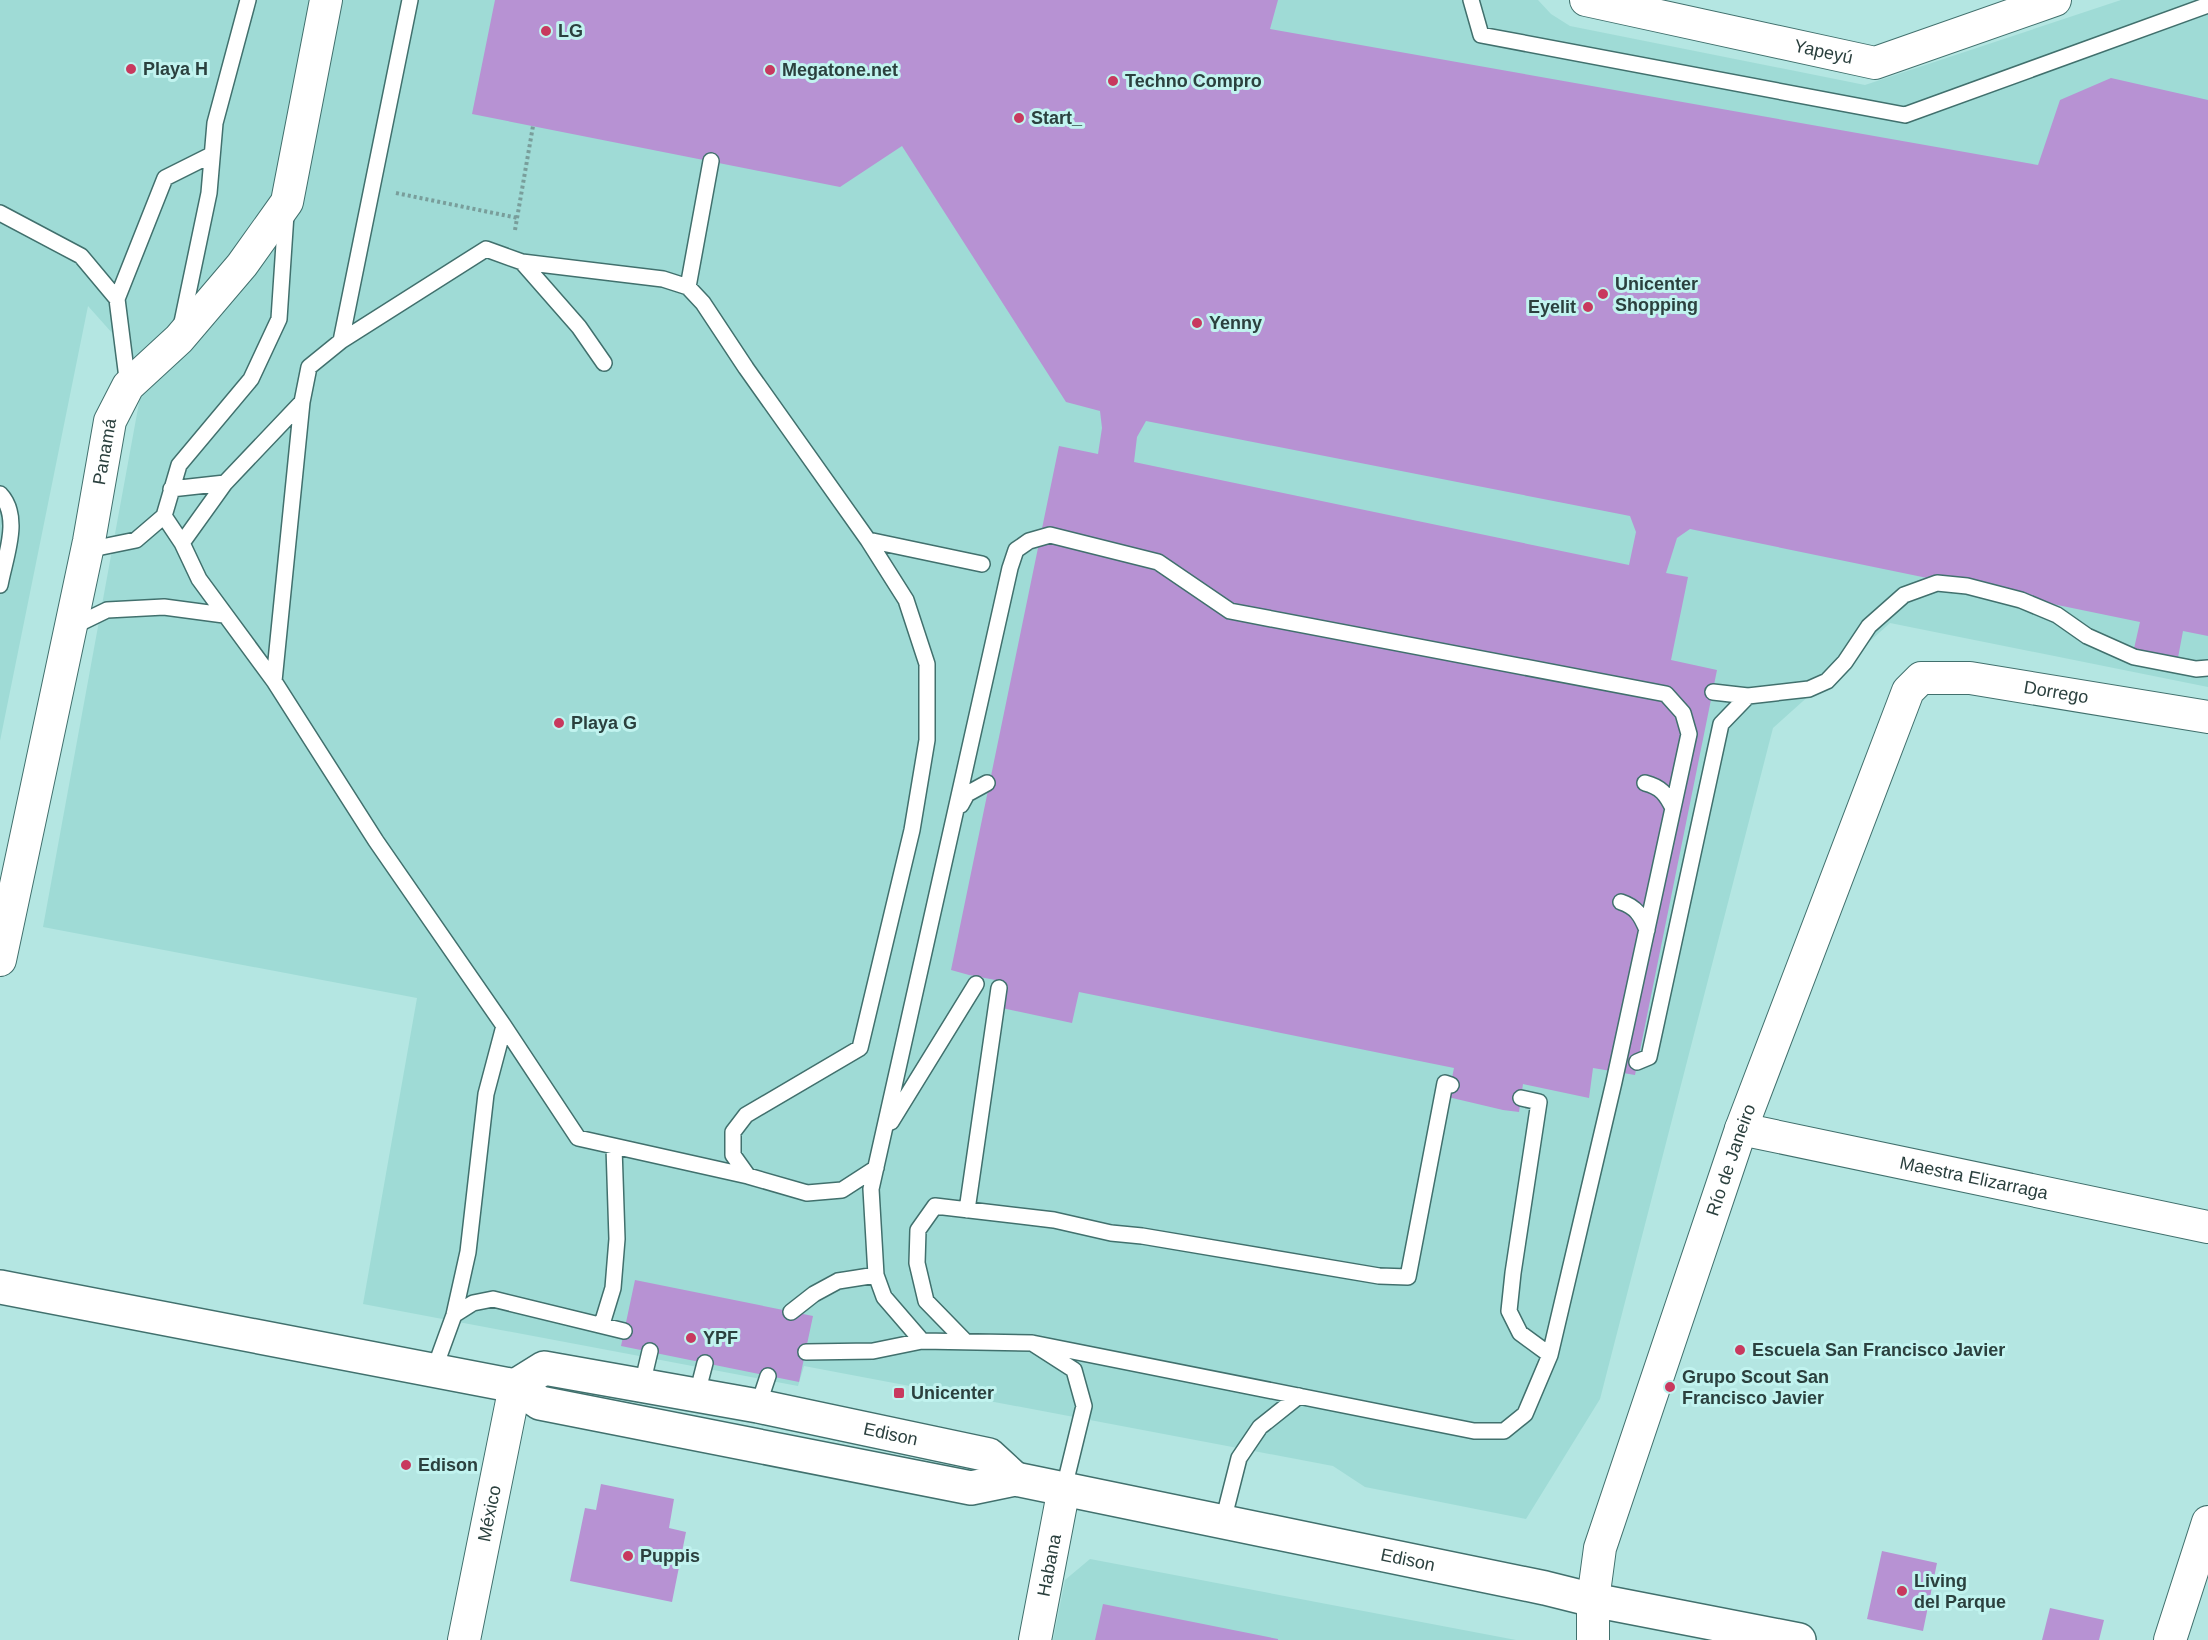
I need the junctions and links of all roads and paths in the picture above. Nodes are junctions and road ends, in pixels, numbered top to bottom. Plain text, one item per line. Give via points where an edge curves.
1 (248, 0) edge
2 (326, 0) edge
3 (410, 0) edge
4 (1471, 0) edge
5 (1586, 0) edge
6 (2055, 0) edge
7 (2208, 5) edge
8 (533, 126) dead end
9 (211, 155) junction
10 (711, 161) dead end
11 (372, 188) junction
12 (287, 202) junction
13 (0, 213) edge
14 (518, 218) junction
15 (516, 260) junction
16 (688, 287) junction
17 (117, 299) junction
18 (179, 339) junction
19 (341, 341) junction
20 (604, 363) dead end
21 (128, 386) junction
22 (302, 402) junction
23 (225, 483) junction
24 (171, 489) junction
25 (0, 494) edge
26 (164, 516) junction
27 (868, 540) junction
28 (182, 543) junction
29 (87, 550) junction
30 (982, 564) dead end
31 (0, 585) edge
32 (224, 615) junction
33 (70, 628) junction
34 (2208, 668) edge
35 (274, 681) junction
36 (1908, 691) joint
37 (1713, 692) dead end
38 (1748, 696) junction
39 (2208, 717) edge
40 (987, 783) dead end
41 (1645, 783) dead end
42 (1673, 808) junction
43 (955, 816) junction
44 (1621, 902) dead end
45 (1647, 930) junction
46 (0, 960) edge
47 (976, 984) dead end
48 (999, 988) dead end
49 (504, 1026) junction
50 (1637, 1062) dead end
51 (1451, 1085) dead end
52 (1521, 1098) dead end
53 (1741, 1129) junction
54 (884, 1134) junction
55 (614, 1147) junction
56 (876, 1168) junction
57 (748, 1176) junction
58 (967, 1210) junction
59 (2208, 1227) edge
60 (876, 1275) junction
61 (0, 1287) edge
62 (791, 1312) dead end
63 (454, 1315) junction
64 (602, 1324) junction
65 (624, 1331) dead end
66 (964, 1340) junction
67 (922, 1341) junction
68 (1032, 1343) junction
69 (650, 1352) dead end
70 (806, 1352) dead end
71 (1550, 1355) junction
72 (705, 1363) dead end
73 (434, 1370) junction
74 (642, 1385) junction
75 (515, 1386) junction
76 (697, 1395) junction
77 (1299, 1396) junction
78 (1015, 1479) junction
79 (1064, 1488) junction
80 (1223, 1521) junction
81 (2208, 1522) edge
82 (1593, 1600) junction
83 (464, 1640) edge
84 (1035, 1640) edge
85 (1593, 1640) edge
86 (1799, 1640) edge
87 (2170, 1640) edge

1 - 9 lane via 215,123
2 - 12 street, Panamá
3 - 11 lane
4 - 7 lane via 1481,35 1905,115
5 - 6 street, Yapeyú via 1875,63
8 - 14 path
9 - 17 lane via 165,178
9 - 18 lane via 209,193
10 - 16 lane
11 - 14 path
11 - 19 lane
12 - 18 street, Panamá via 242,265
12 - 24 lane via 279,319 251,379 178,465
13 - 17 lane via 81,256
14 - 15 path
15 - 16 lane via 663,279
15 - 19 lane via 486,249
15 - 20 lane via 579,327
16 - 27 lane
17 - 21 lane
18 - 21 street, Panamá
19 - 22 lane via 309,367
21 - 29 street, Panamá via 110,421
22 - 23 lane
22 - 35 lane
23 - 24 lane
23 - 28 lane
24 - 26 lane
25 - 31 lane via 11,511
26 - 28 lane
26 - 29 lane via 136,540
27 - 30 lane
27 - 57 lane via 906,600 927,664 927,740 912,830 860,1048 746,1115 733,1131 733,1155
28 - 32 lane via 199,579
29 - 33 street, Panamá
32 - 33 lane via 164,607 107,610
32 - 35 lane
33 - 46 street, Panamá
34 - 38 lane via 2134,657 2021,600 1937,583 1904,595 1869,626 1827,681 1809,688
35 - 49 lane via 376,841
36 - 39 street, Dorrego via 1921,678 1970,678
36 - 53 street, Río de Janeiro
37 - 38 lane
38 - 50 lane via 1721,724 1648,1057
40 - 43 lane via 967,794
41 - 42 lane via 1657,786
42 - 43 lane via 1689,734 1683,713 1666,694 1230,611 1158,562 1050,536 1029,541 1016,550
42 - 45 lane
43 - 54 lane
44 - 45 lane via 1633,906
45 - 71 lane
47 - 54 lane
48 - 58 lane
49 - 55 lane via 578,1138
49 - 63 lane via 486,1094 468,1252
51 - 58 lane via 1445,1083 1408,1277 1379,1276 1111,1233 1054,1220
52 - 71 lane via 1539,1102 1509,1311 1520,1333
53 - 59 street, Maestra Elizarraga
53 - 82 street, Río de Janeiro via 1600,1548
54 - 56 lane
55 - 57 lane
55 - 64 lane via 617,1239 613,1288
56 - 57 lane via 842,1190 807,1193
56 - 60 lane via 871,1189
58 - 66 lane via 935,1206 918,1230 916,1263 926,1301
60 - 62 lane via 838,1281
60 - 67 lane via 884,1297
61 - 73 street, Edison
63 - 64 lane via 473,1303 493,1299
63 - 73 lane
64 - 65 lane
66 - 67 lane
66 - 68 lane
67 - 70 lane via 873,1350
68 - 77 lane
68 - 79 lane via 1074,1370 1084,1406
69 - 74 lane
71 - 77 lane via 1525,1414 1504,1431 1474,1431
72 - 76 lane
73 - 75 street, Edison
74 - 75 street, Edison via 544,1368
74 - 76 street, Edison
75 - 78 street, Edison via 540,1403 971,1488
75 - 83 street, México
76 - 78 street, Edison via 763,1391 989,1455
77 - 80 lane via 1260,1427 1239,1458
78 - 79 street, Edison
79 - 80 street, Edison
79 - 84 street, Habana
80 - 82 street, Edison
81 - 87 street
82 - 85 street, Río de Janeiro
82 - 86 street, Edison

